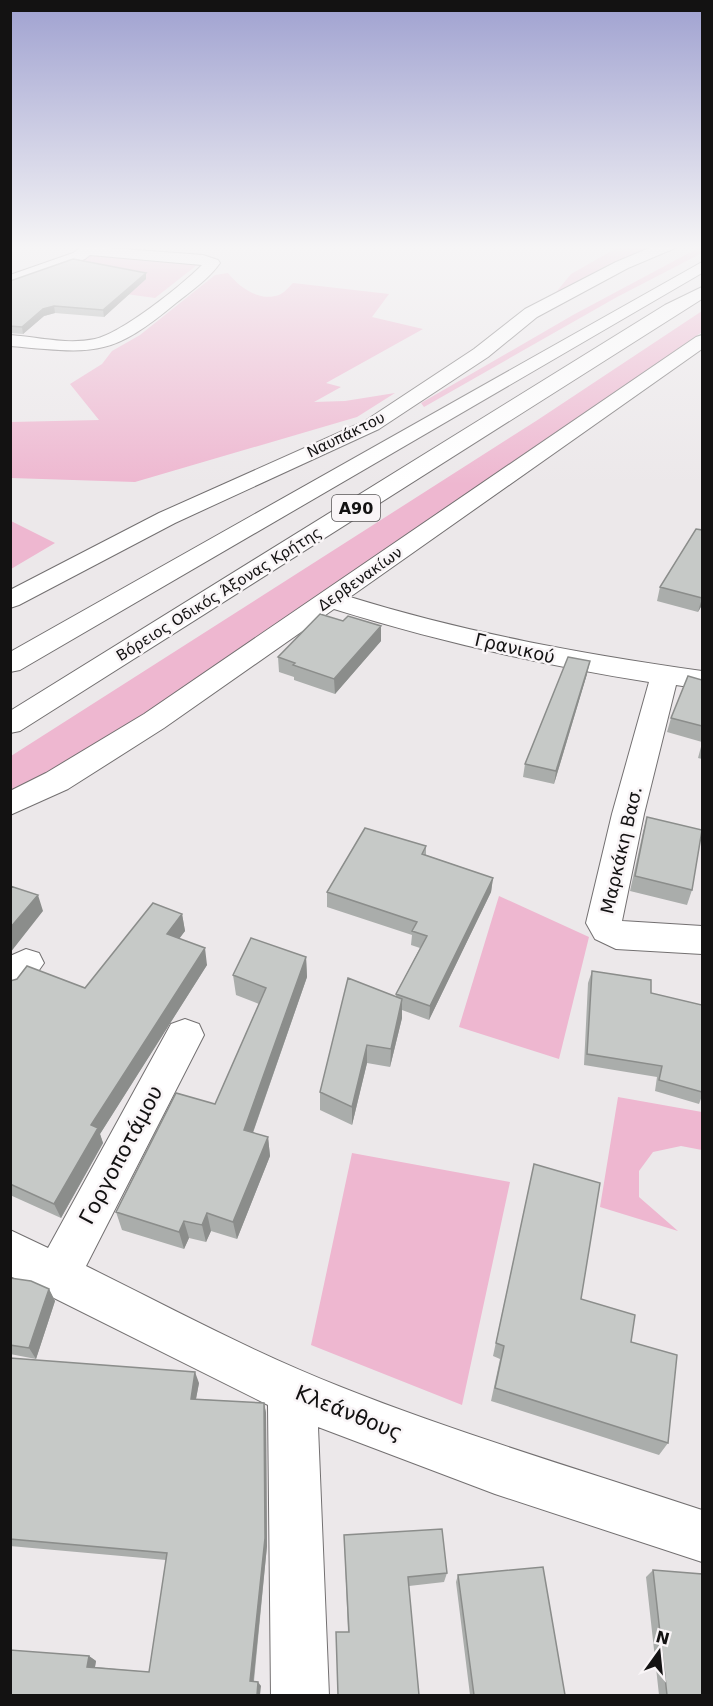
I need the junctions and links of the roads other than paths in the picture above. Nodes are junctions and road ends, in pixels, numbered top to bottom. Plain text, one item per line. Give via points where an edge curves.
1 (132, 326) edge
2 (514, 326) edge
3 (600, 326) edge
4 (644, 326) edge
5 (10, 340) edge
6 (702, 341) edge
7 (330, 599) junction
8 (10, 600) edge
9 (10, 664) edge
10 (665, 675) junction
11 (702, 680) edge
12 (10, 724) edge
13 (10, 804) edge
14 (702, 940) edge
15 (185, 1035) dead end
16 (10, 1252) edge
17 (58, 1275) junction
18 (292, 1391) junction
19 (702, 1536) edge
20 (300, 1695) edge

1 - 5 main road via 104,343 84,346
2 - 8 main road, Ναυπάκτου via 481,353 372,425 167,518
3 - 9 main road, Α90
4 - 12 main road, Βόρειος Οδικός Άξονας Κρήτης / Α90
6 - 7 main road, Δερβενακίων
7 - 10 main road, Γρανικού via 525,652
7 - 13 main road, Δερβενακίων via 125,740
10 - 11 main road, Γρανικού
10 - 14 main road, Μαρκάκη Βασ. via 604,923 616,935
15 - 17 main road, Γοργοποτάμου
16 - 17 main road, Κλεάνθους
17 - 18 main road, Κλεάνθους
18 - 19 main road, Κλεάνθους via 464,1458
18 - 20 main road

